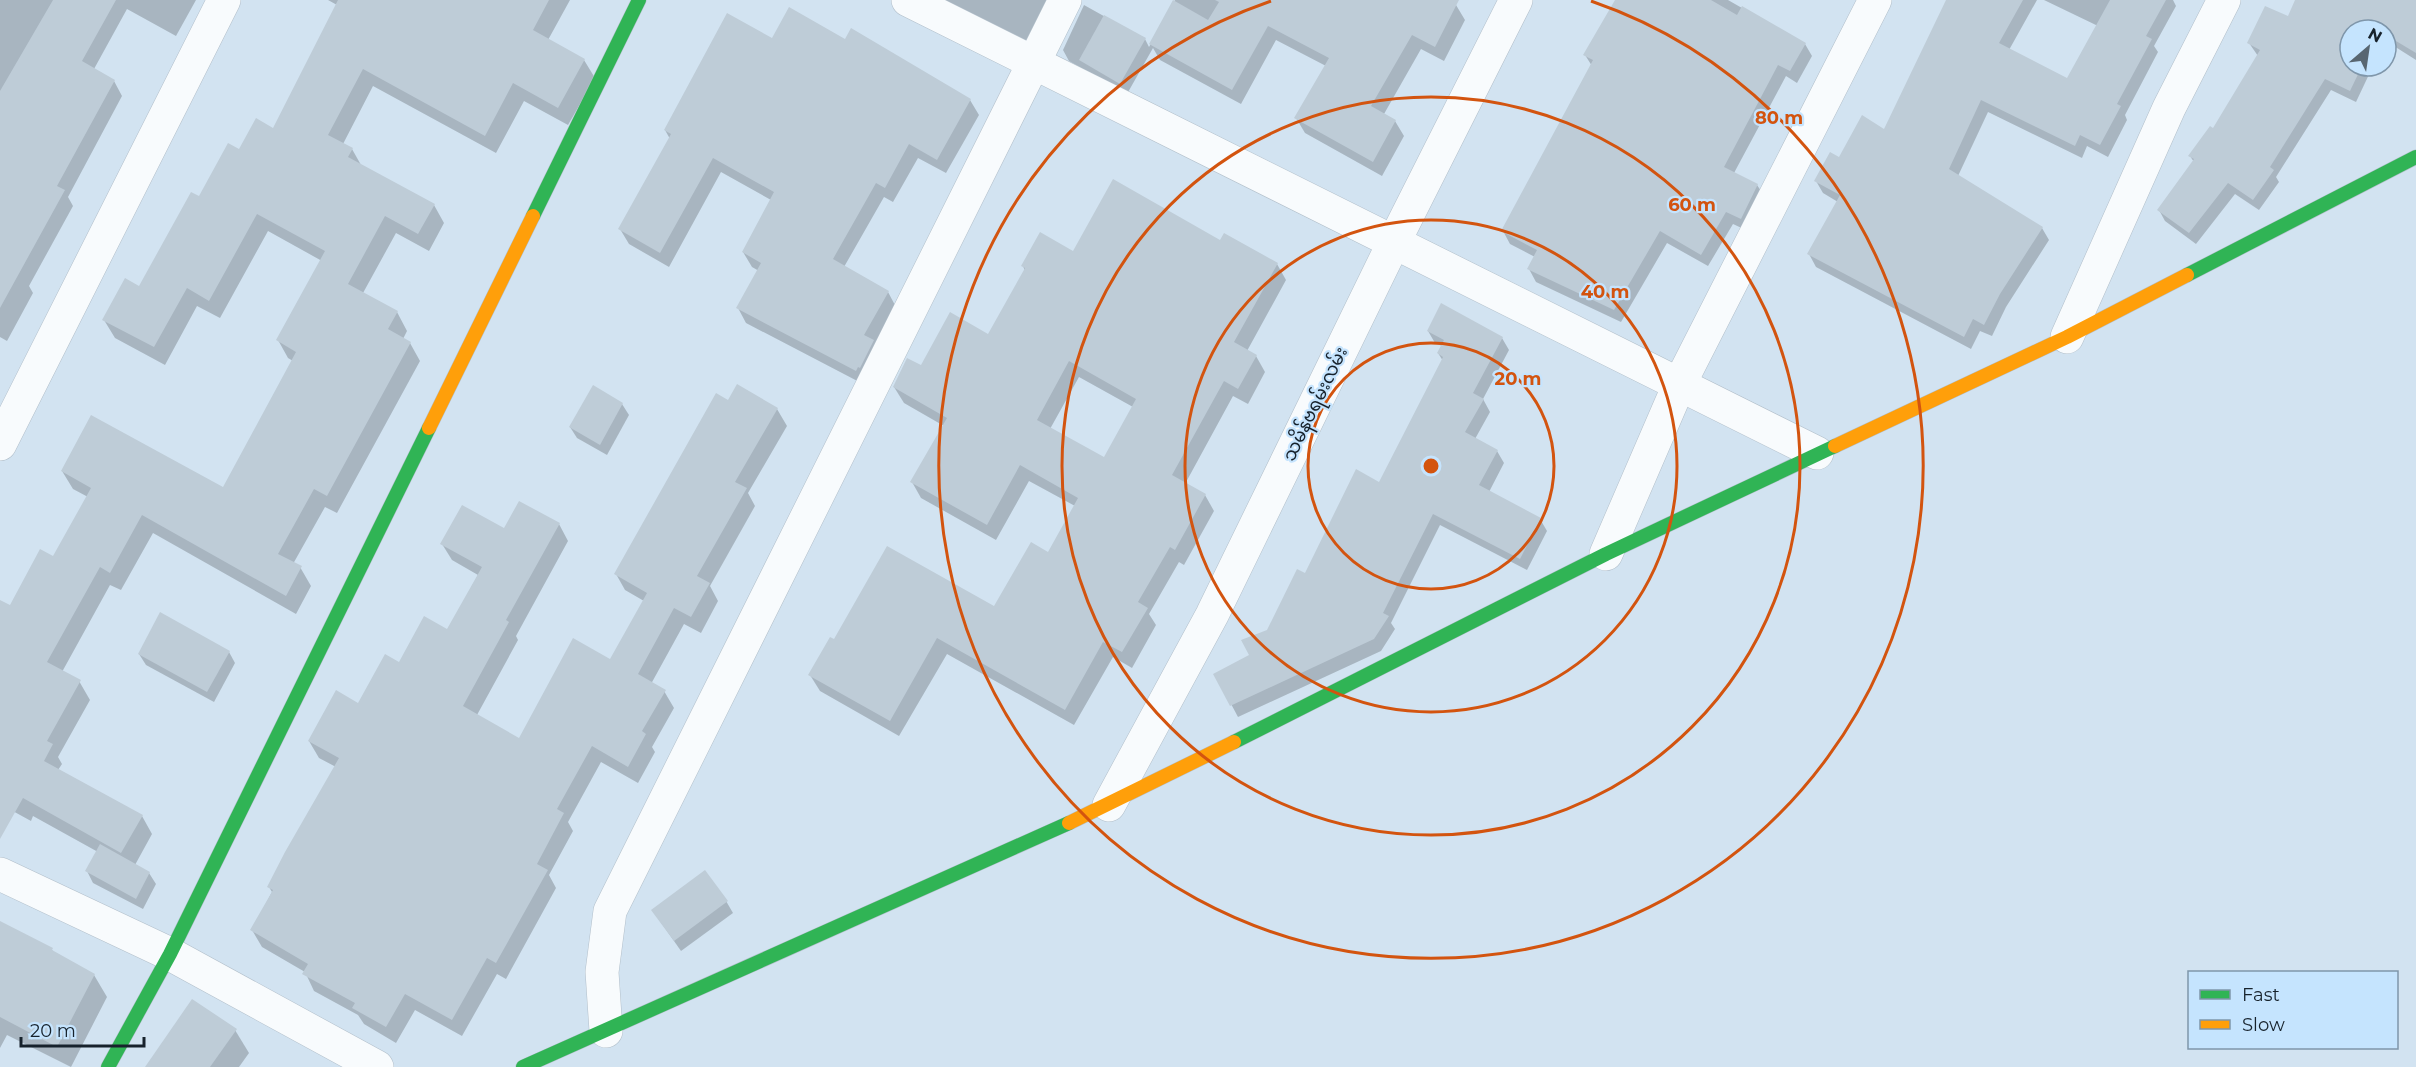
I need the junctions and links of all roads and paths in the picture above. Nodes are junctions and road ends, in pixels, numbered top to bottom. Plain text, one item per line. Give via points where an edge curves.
1 (224, 0) edge
2 (639, 0) edge
3 (908, 0) edge
4 (1065, 0) edge
5 (1516, 0) edge
6 (1875, 0) edge
7 (2224, 0) edge
8 (1034, 63) junction
9 (2416, 157) edge
10 (1394, 242) junction
11 (2067, 337) junction
12 (1679, 385) junction
13 (0, 444) edge
14 (1817, 453) junction
15 (1606, 554) junction
16 (1109, 806) junction
17 (0, 874) edge
18 (170, 954) junction
19 (606, 1031) junction
20 (108, 1067) edge
21 (377, 1067) edge
22 (523, 1067) edge

1 - 13 street
2 - 18 main road
3 - 8 street
4 - 8 street
5 - 10 street, သမိန်ဗရမ်းလမ်း
6 - 12 street
7 - 11 street via 2169,108
8 - 10 street
8 - 19 street via 610,911 602,972
9 - 11 main road
10 - 12 street
10 - 16 street, သမိန်ဗရမ်းလမ်း via 1212,615
11 - 14 main road
12 - 14 street
12 - 15 street
14 - 15 main road
15 - 16 main road
16 - 19 main road
17 - 18 street
18 - 20 main road
18 - 21 street
19 - 22 main road

